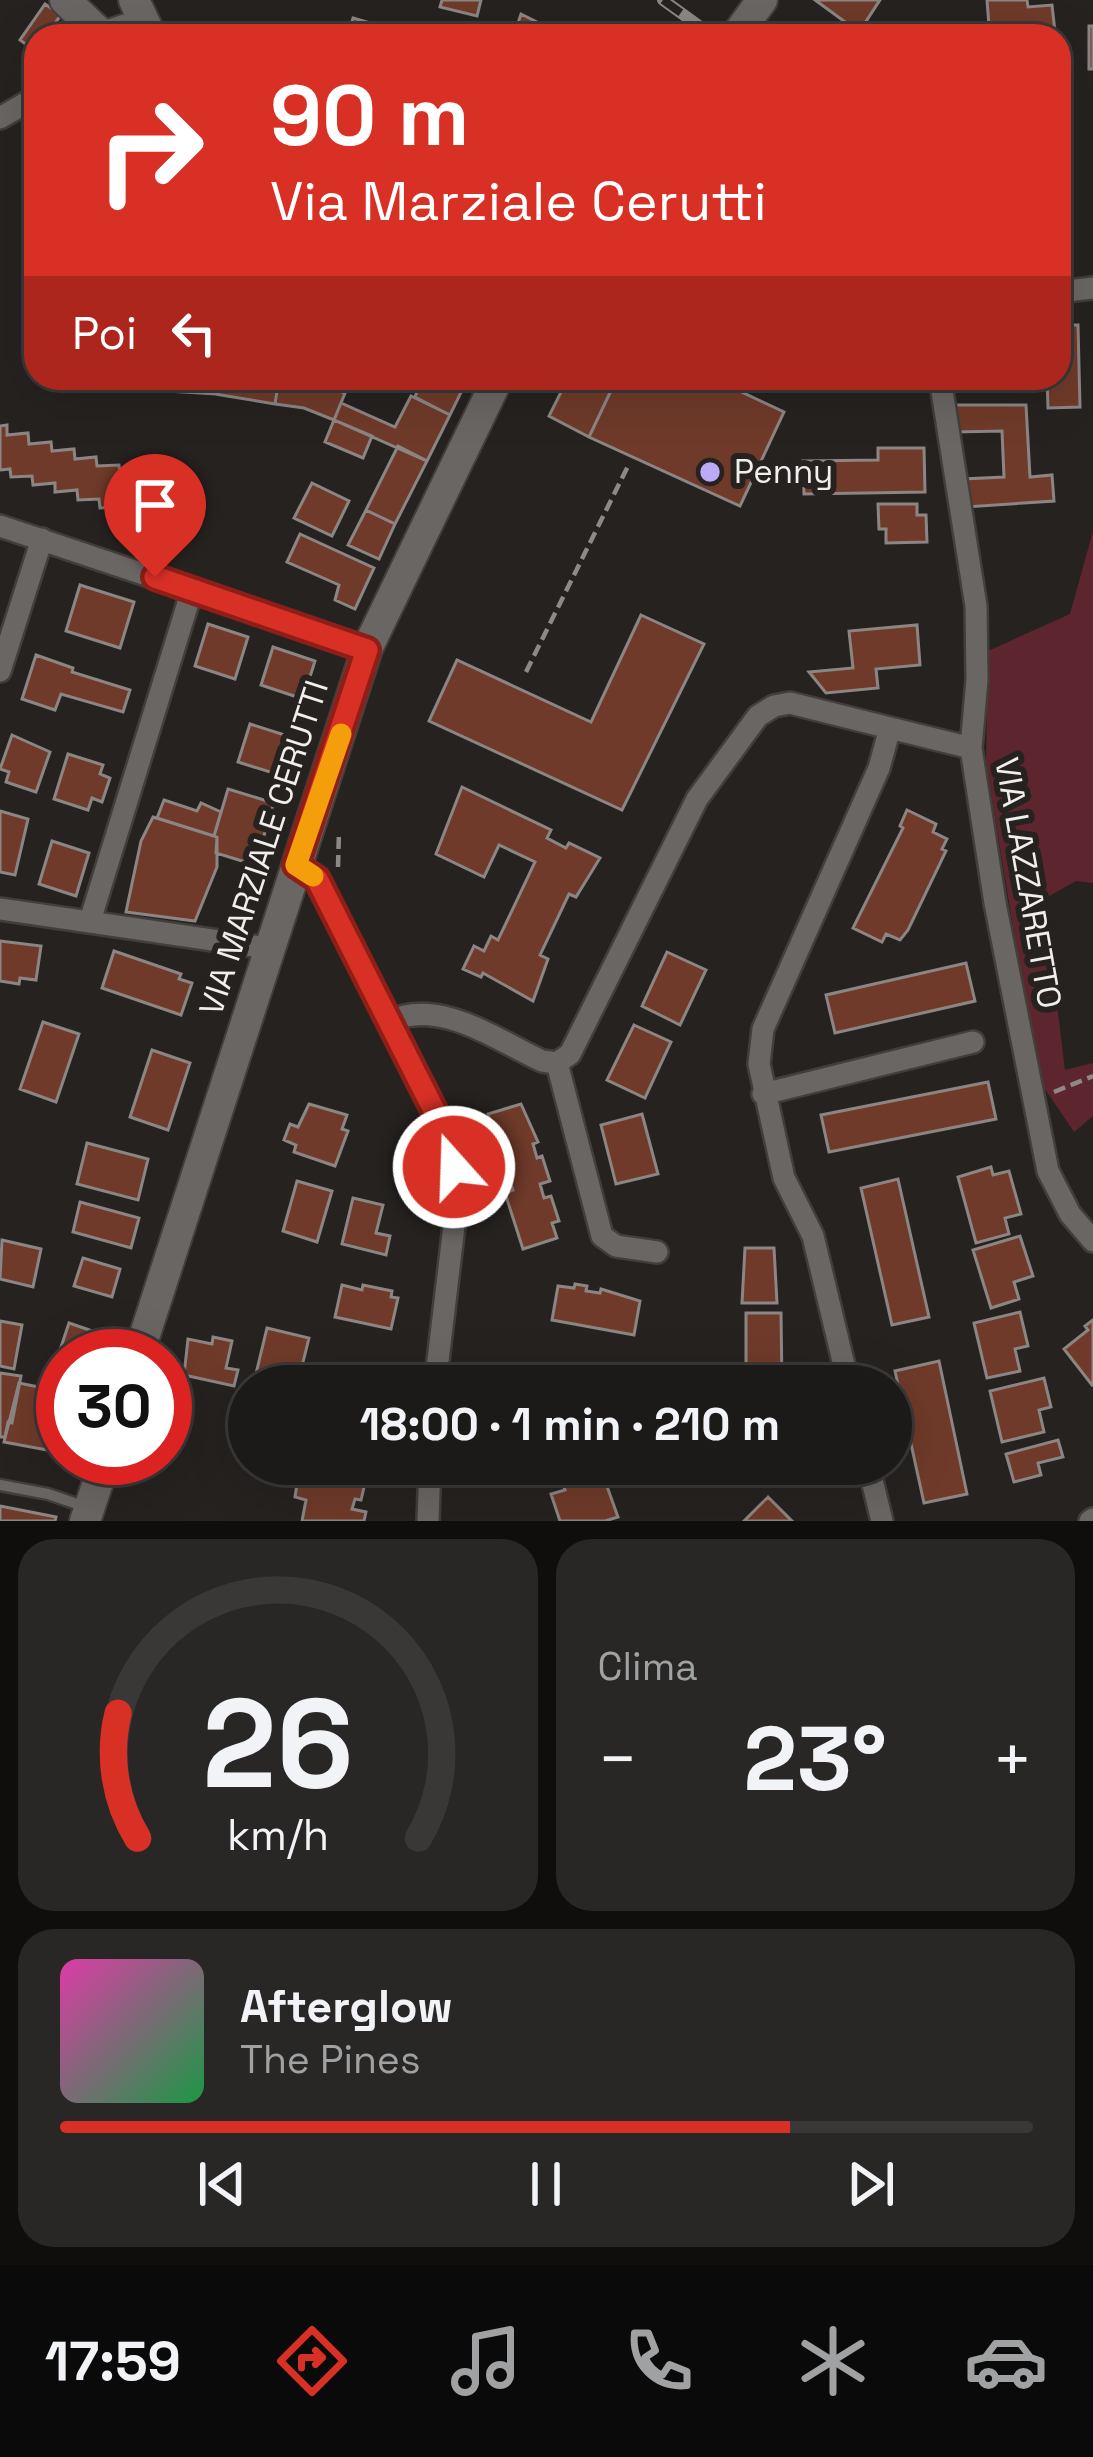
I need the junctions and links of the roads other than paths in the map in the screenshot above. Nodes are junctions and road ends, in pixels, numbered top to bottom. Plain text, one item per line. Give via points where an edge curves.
1 (65, 0) edge
2 (112, 24) edge
3 (492, 390) edge
4 (942, 390) edge
5 (0, 526) edge
6 (42, 539) junction
7 (193, 590) junction
8 (367, 650) junction
9 (0, 671) edge
10 (890, 728) junction
11 (971, 748) junction
12 (296, 865) junction
13 (0, 909) edge
14 (90, 921) junction
15 (267, 948) junction
16 (388, 1022) junction
17 (973, 1042) dead end
18 (557, 1063) junction
19 (763, 1094) junction
20 (1093, 1241) edge
21 (657, 1252) dead end
22 (147, 1329) edge
23 (437, 1365) edge
24 (844, 1365) edge
25 (0, 1485) edge
26 (97, 1485) edge
27 (429, 1485) edge
28 (873, 1485) edge
29 (87, 1515) edge
30 (428, 1521) edge
31 (882, 1521) edge

1 - 2 street
3 - 8 street, VIA MARZIALE CERUTTI
4 - 11 street, VIA LAZZARETTO via 976,606
5 - 6 street
6 - 7 street
6 - 9 street
7 - 8 street
7 - 14 street
8 - 12 street, VIA MARZIALE CERUTTI
10 - 11 street
10 - 18 street via 790,704 758,716 697,800 570,1054
10 - 19 street via 874,783 763,1029
11 - 20 street, VIA LAZZARETTO via 1048,1171
12 - 15 street, VIA MARZIALE CERUTTI
12 - 16 street via 317,879
13 - 14 street
14 - 15 street
15 - 22 street, VIA MARZIALE CERUTTI
16 - 18 street via 425,1012
16 - 23 street via 442,1126 454,1167
17 - 19 street
18 - 21 street via 602,1236
19 - 24 street via 784,1178 813,1236
25 - 29 lane via 48,1493
26 - 29 street
27 - 30 street
28 - 31 street

